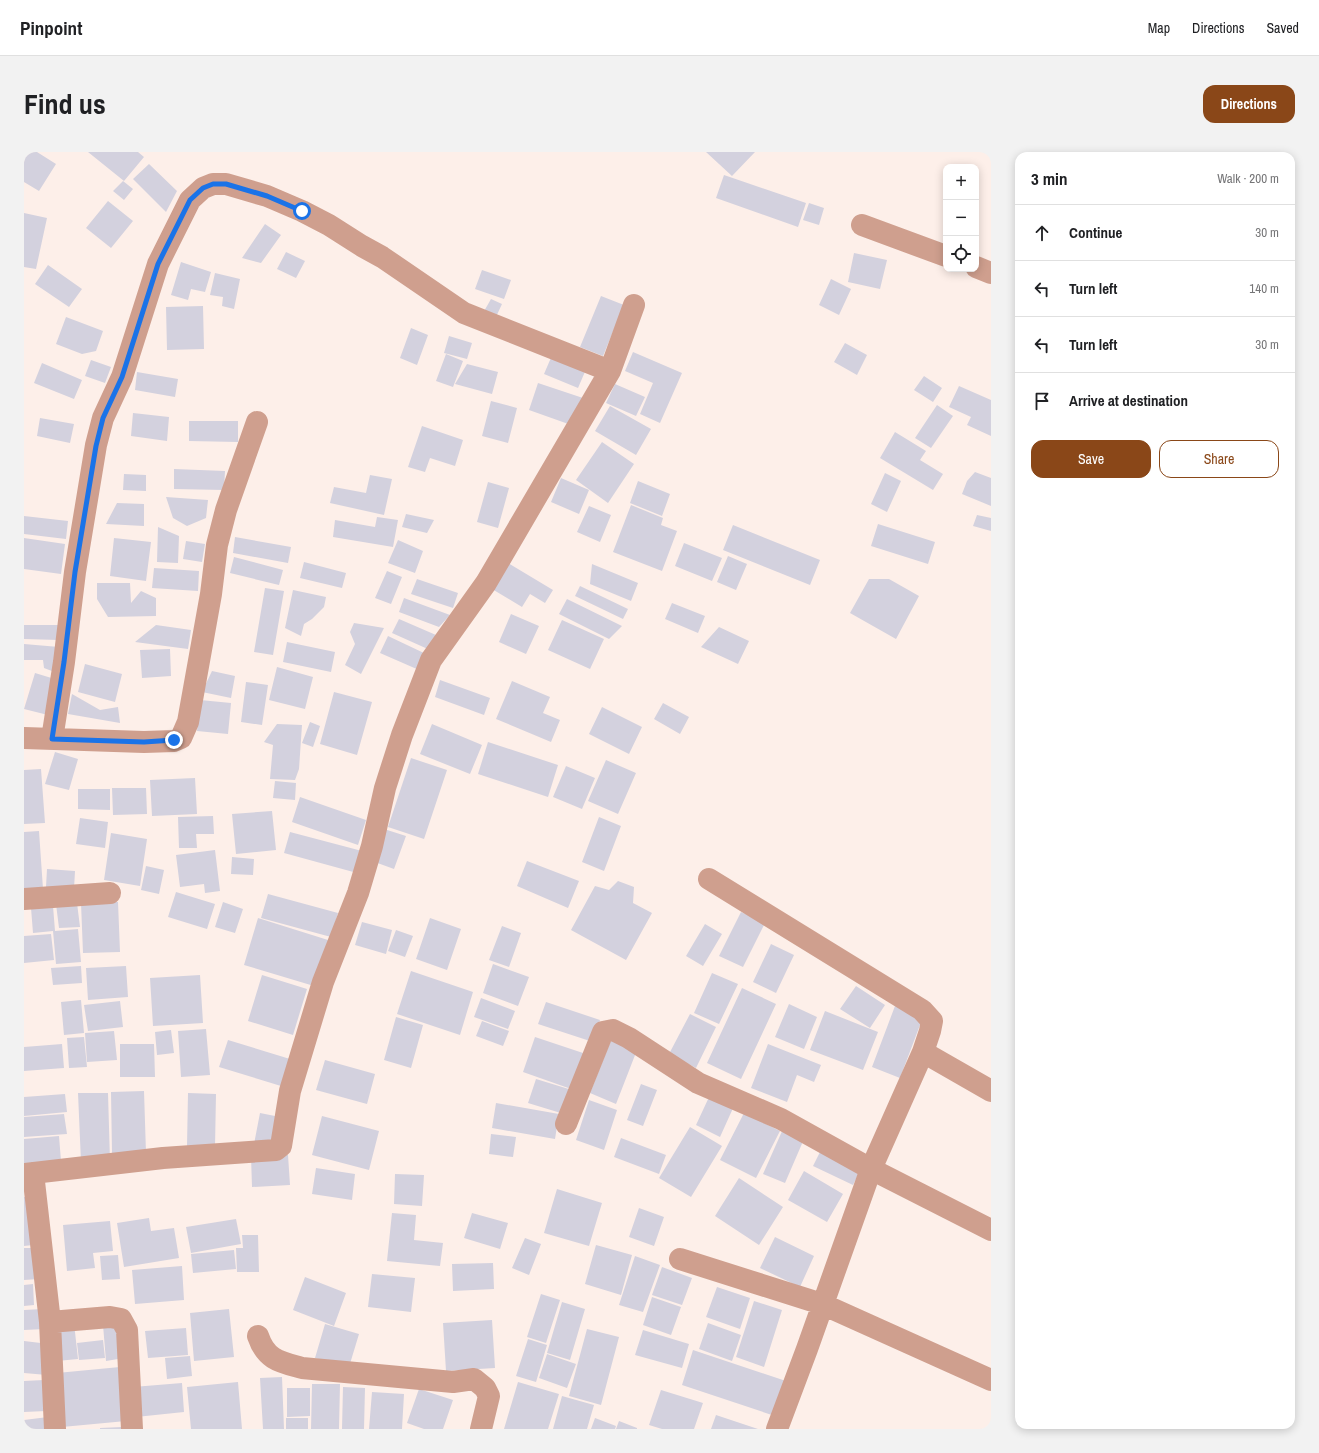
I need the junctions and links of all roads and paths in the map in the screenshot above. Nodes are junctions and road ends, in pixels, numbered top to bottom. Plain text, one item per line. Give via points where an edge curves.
1 (862, 225) dead end
2 (943, 255) edge
3 (979, 268) edge
4 (991, 273) edge
5 (634, 306) dead end
6 (610, 372) junction
7 (257, 422) dead end
8 (24, 738) edge
9 (52, 739) junction
10 (709, 879) dead end
11 (110, 893) dead end
12 (24, 899) edge
13 (923, 1052) junction
14 (991, 1091) edge
15 (566, 1124) dead end
16 (871, 1169) junction
17 (29, 1174) edge
18 (991, 1230) edge
19 (680, 1259) dead end
20 (822, 1304) junction
21 (50, 1322) junction
22 (258, 1336) dead end
23 (991, 1380) edge
24 (54, 1429) edge
25 (132, 1429) edge
26 (481, 1429) edge
27 (777, 1429) edge

1 - 2 street
3 - 4 street
5 - 6 street
6 - 9 street via 464,313 382,256 302,211 267,196 226,184 213,184 203,188 190,200 158,264 122,377 103,418 75,572
6 - 17 street via 486,584 432,660 385,788 358,893 323,982 290,1091 282,1146 276,1150 163,1158
7 - 9 street via 226,510 217,546 188,722 181,738 144,742
8 - 9 street
10 - 13 street via 922,1010 932,1021
11 - 12 street
13 - 14 street
13 - 16 street
15 - 16 street via 603,1032 613,1030 698,1083 781,1119
16 - 18 street
16 - 20 street
17 - 21 street
19 - 20 street
20 - 23 street
20 - 27 street
21 - 24 street
21 - 25 street via 110,1317 121,1319 127,1330
22 - 26 street via 262,1347 271,1356 280,1362 302,1368 453,1382 474,1379 485,1388 489,1396

